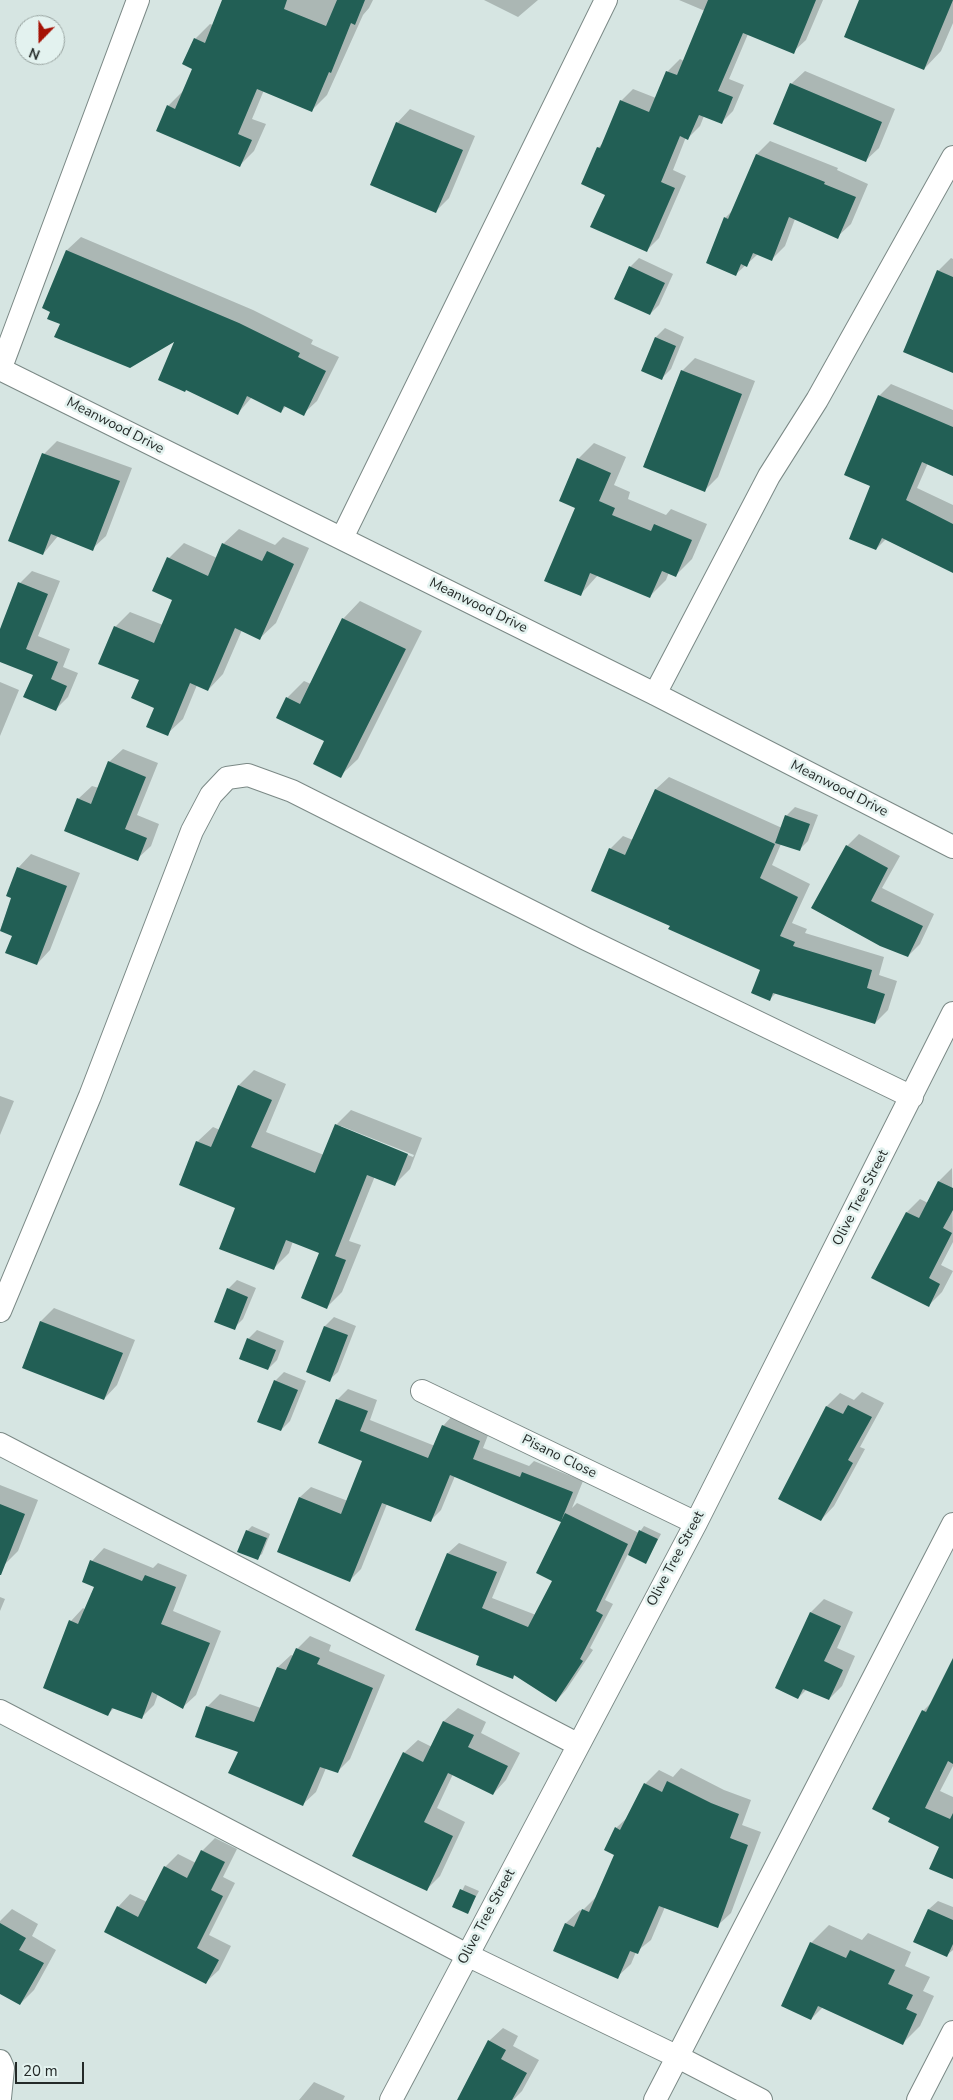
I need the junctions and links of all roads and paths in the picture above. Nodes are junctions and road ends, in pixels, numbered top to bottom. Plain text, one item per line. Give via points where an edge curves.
1 (138, 0) edge
2 (606, 0) edge
3 (953, 157) edge
4 (0, 370) edge
5 (342, 538) junction
6 (655, 694) junction
7 (953, 847) edge
8 (953, 1013) edge
9 (912, 1097) junction
10 (0, 1311) edge
11 (422, 1391) dead end
12 (0, 1444) edge
13 (696, 1523) junction
14 (953, 1524) edge
15 (0, 1711) edge
16 (577, 1744) junction
17 (467, 1954) junction
18 (953, 2032) edge
19 (678, 2057) junction
20 (0, 2061) edge
21 (0, 2098) edge
22 (391, 2100) edge
23 (655, 2100) edge
24 (761, 2100) edge
25 (918, 2100) edge

1 - 4 street
2 - 5 street
3 - 6 street via 817,400 769,476
4 - 5 street, Meanwood Drive
5 - 6 street, Meanwood Drive
6 - 7 street, Meanwood Drive
8 - 9 street, Olive Tree Street
9 - 10 street via 586,939 292,791 248,775 227,778 211,795 192,831 90,1096
9 - 13 street, Olive Tree Street
11 - 13 street, Pisano Close
12 - 16 street
13 - 16 street, Olive Tree Street
14 - 19 street
15 - 17 street
16 - 17 street, Olive Tree Street
17 - 19 street
17 - 22 street, Olive Tree Street
18 - 25 street
19 - 23 street
19 - 24 street
20 - 21 street via 4,2068

